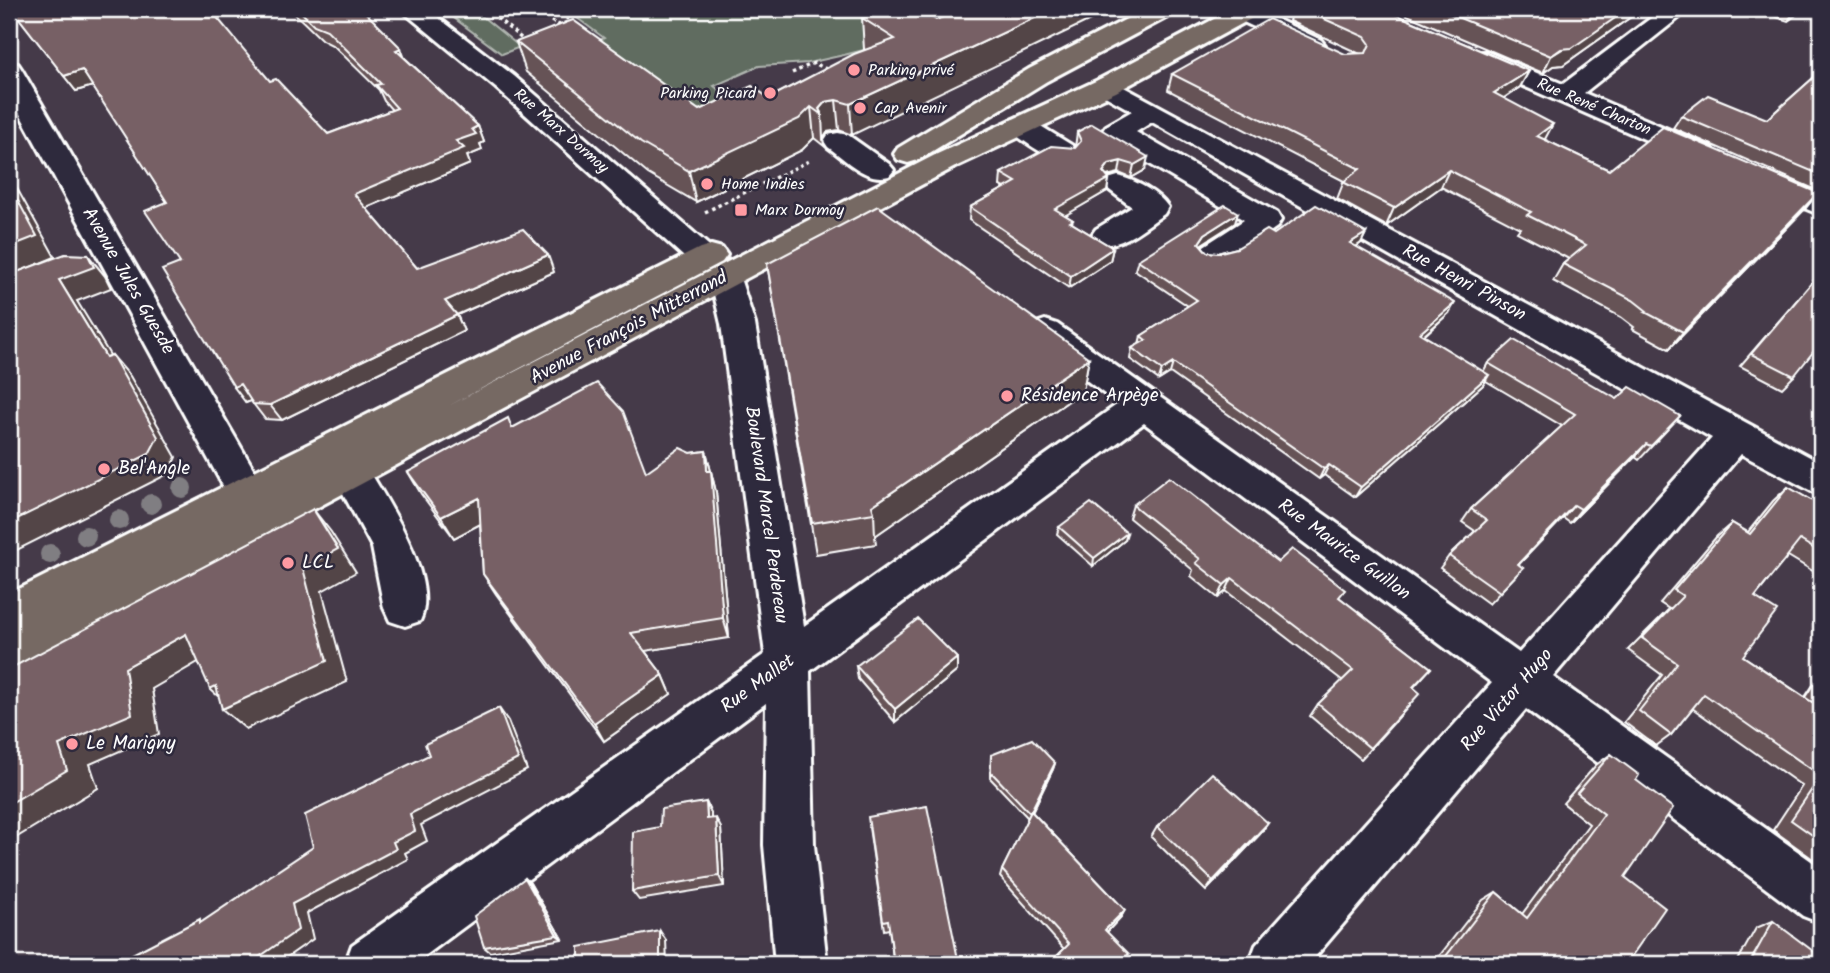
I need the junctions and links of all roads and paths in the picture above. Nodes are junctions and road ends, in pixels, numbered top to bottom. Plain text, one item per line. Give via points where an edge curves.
1 (412, 9) edge
2 (486, 9) edge
3 (555, 9) edge
4 (1164, 9) edge
5 (1678, 9) edge
6 (1248, 11) edge
7 (551, 21) dead end
8 (570, 21) junction
9 (577, 26) edge
10 (1454, 46) edge
11 (535, 50) edge
12 (1336, 56) edge
13 (9, 70) edge
14 (792, 72) dead end
15 (832, 73) edge
16 (1107, 86) junction
17 (1565, 94) junction
18 (18, 108) edge
19 (1152, 111) junction
20 (1021, 126) junction
21 (838, 141) edge
22 (1063, 152) edge
23 (807, 162) dead end
24 (1118, 185) dead end
25 (881, 198) junction
26 (1821, 206) edge
27 (701, 214) dead end
28 (1107, 236) dead end
29 (110, 250) junction
30 (1215, 253) edge
31 (79, 262) edge
32 (715, 268) junction
33 (1019, 313) edge
34 (1144, 404) junction
35 (1737, 434) junction
36 (351, 473) junction
37 (1821, 481) edge
38 (247, 492) junction
39 (405, 608) dead end
40 (9, 614) edge
41 (9, 653) edge
42 (788, 663) junction
43 (1524, 681) junction
44 (1821, 898) edge
45 (370, 964) edge
46 (801, 964) edge
47 (1275, 964) edge

1 - 32 street, Rue Marx Dormoy via 506,82
2 - 11 path
3 - 8 path
4 - 25 main road, Avenue François Mitterrand via 1038,75 922,147
5 - 17 street
6 - 12 street
6 - 16 main road, Avenue François Mitterrand
7 - 8 path
8 - 9 path
10 - 17 street, Rue René Charton
13 - 18 street, Avenue Jules Guesde
14 - 15 path via 814,63
16 - 19 street, Rue Henri Pinson
16 - 20 main road, Avenue François Mitterrand
17 - 26 street, Rue René Charton
18 - 29 street, Avenue Jules Guesde
19 - 30 street via 1116,132 1266,220
19 - 35 street, Rue Henri Pinson
20 - 22 street
20 - 25 main road, Avenue François Mitterrand
21 - 25 street
23 - 27 path
24 - 28 street via 1153,207
25 - 32 main road, Avenue François Mitterrand
29 - 31 street
29 - 38 street, Avenue Jules Guesde
32 - 36 main road, Avenue François Mitterrand
32 - 38 main road, Avenue François Mitterrand
32 - 42 street, Boulevard Marcel Perdereau via 738,324
33 - 34 street, Rue Maurice Guillon
34 - 42 street, Rue Mallet
34 - 43 street, Rue Maurice Guillon
35 - 37 street, Rue Henri Pinson
35 - 43 street, Rue Victor Hugo
36 - 39 street via 391,545
36 - 41 main road, Avenue François Mitterrand
38 - 40 main road, Avenue François Mitterrand
42 - 45 street, Rue Mallet
42 - 46 street, Boulevard Marcel Perdereau via 789,845
43 - 44 street, Rue Maurice Guillon
43 - 47 street, Rue Victor Hugo

